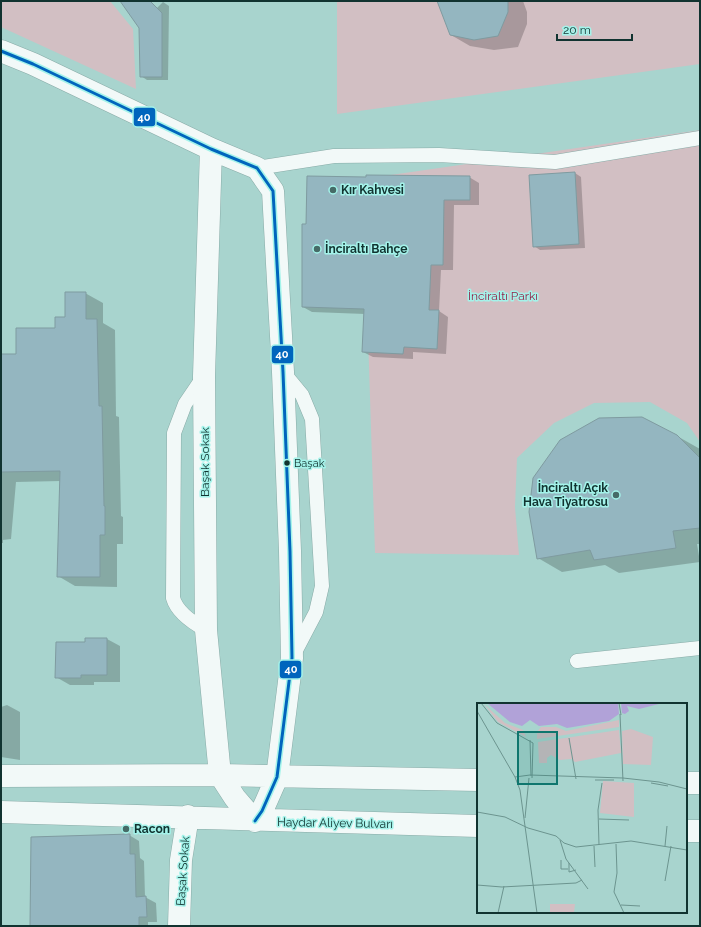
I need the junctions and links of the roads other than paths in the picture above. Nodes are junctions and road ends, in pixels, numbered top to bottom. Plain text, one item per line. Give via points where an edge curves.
1 (1, 51) edge
2 (700, 138) edge
3 (211, 149) junction
4 (257, 168) junction
5 (283, 372) junction
6 (204, 376) junction
7 (206, 630) junction
8 (700, 648) edge
9 (292, 658) junction
10 (577, 661) dead end
11 (220, 775) junction
12 (1, 776) edge
13 (277, 777) junction
14 (477, 780) edge
15 (687, 783) edge
16 (700, 783) edge
17 (1, 812) edge
18 (188, 816) junction
19 (255, 821) junction
20 (477, 826) edge
21 (687, 831) edge
22 (700, 831) edge
23 (179, 926) edge

1 - 3 street
2 - 4 lane via 555,162 439,155 334,156
3 - 4 street
3 - 6 street, Başak Sokak
4 - 5 street via 274,191
5 - 9 street
5 - 9 lane via 302,395 312,419 322,586 316,612
6 - 7 street, Başak Sokak
6 - 7 lane via 185,404 174,433 173,598 178,609
7 - 11 street, Başak Sokak
8 - 10 lane
9 - 13 street
11 - 12 street
11 - 13 street
11 - 19 street
13 - 14 street
13 - 19 street
15 - 16 street
17 - 18 street, Haydar Aliyev Bulvarı
18 - 19 street, Haydar Aliyev Bulvarı
18 - 23 street, Başak Sokak via 181,860
19 - 20 street, Haydar Aliyev Bulvarı
21 - 22 street

